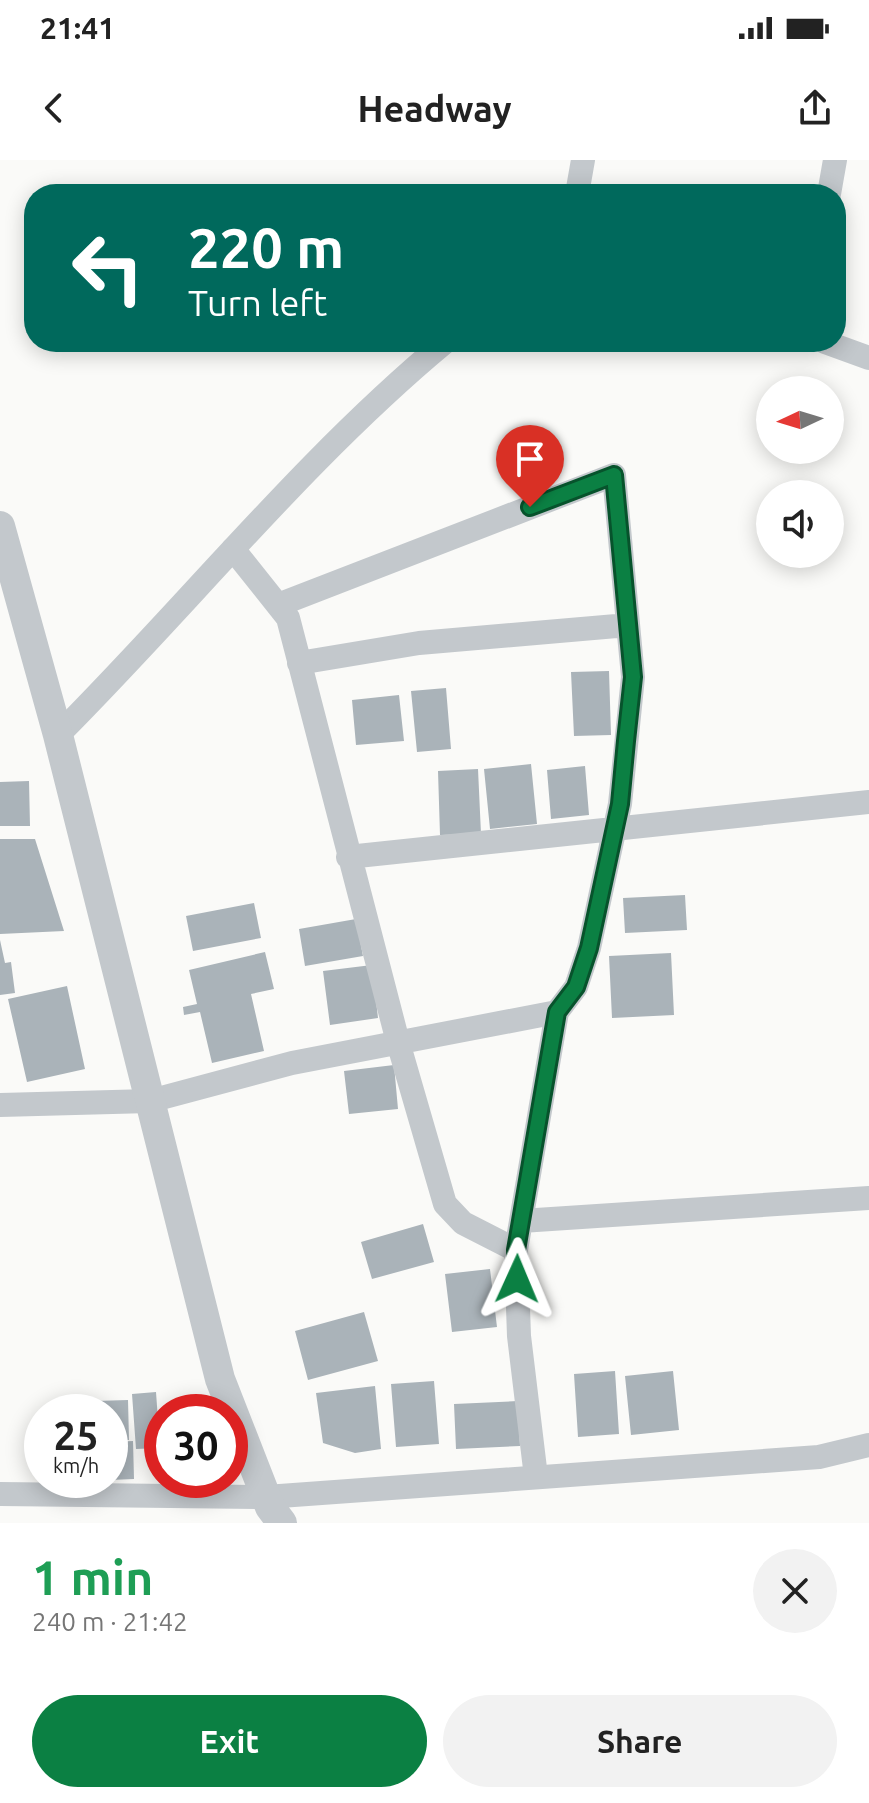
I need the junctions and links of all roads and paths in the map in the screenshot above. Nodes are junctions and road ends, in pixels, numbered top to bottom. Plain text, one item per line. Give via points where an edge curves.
1 (583, 160) edge
2 (835, 160) edge
3 (579, 184) edge
4 (831, 184) edge
5 (846, 350) edge
6 (434, 352) edge
7 (869, 358) edge
8 (0, 527) edge
9 (233, 549) junction
10 (278, 605) junction
11 (628, 625) junction
12 (299, 663) junction
13 (58, 735) junction
14 (869, 802) edge
15 (612, 827) junction
16 (348, 857) junction
17 (557, 1012) junction
18 (398, 1042) junction
19 (150, 1101) junction
20 (0, 1105) edge
21 (869, 1198) edge
22 (521, 1221) junction
23 (516, 1250) junction
24 (869, 1445) edge
25 (536, 1477) junction
26 (0, 1494) edge
27 (266, 1497) junction
28 (282, 1523) edge

1 - 3 street
2 - 4 street
5 - 7 street
6 - 9 street
8 - 13 street
9 - 10 street
9 - 13 street
10 - 11 street via 614,475
10 - 12 street via 288,618
11 - 12 street via 419,643
11 - 15 street via 633,677 620,804
12 - 16 street
13 - 19 street
14 - 15 street
15 - 16 street
15 - 17 street via 589,948 576,987
16 - 18 street
17 - 18 street
17 - 22 street
18 - 19 street via 292,1063
18 - 23 street via 445,1204 463,1223
19 - 20 street
19 - 27 street via 220,1379
21 - 22 street
22 - 23 street
23 - 25 street via 519,1336
24 - 25 street via 819,1457
25 - 27 street
26 - 27 street
27 - 28 street

